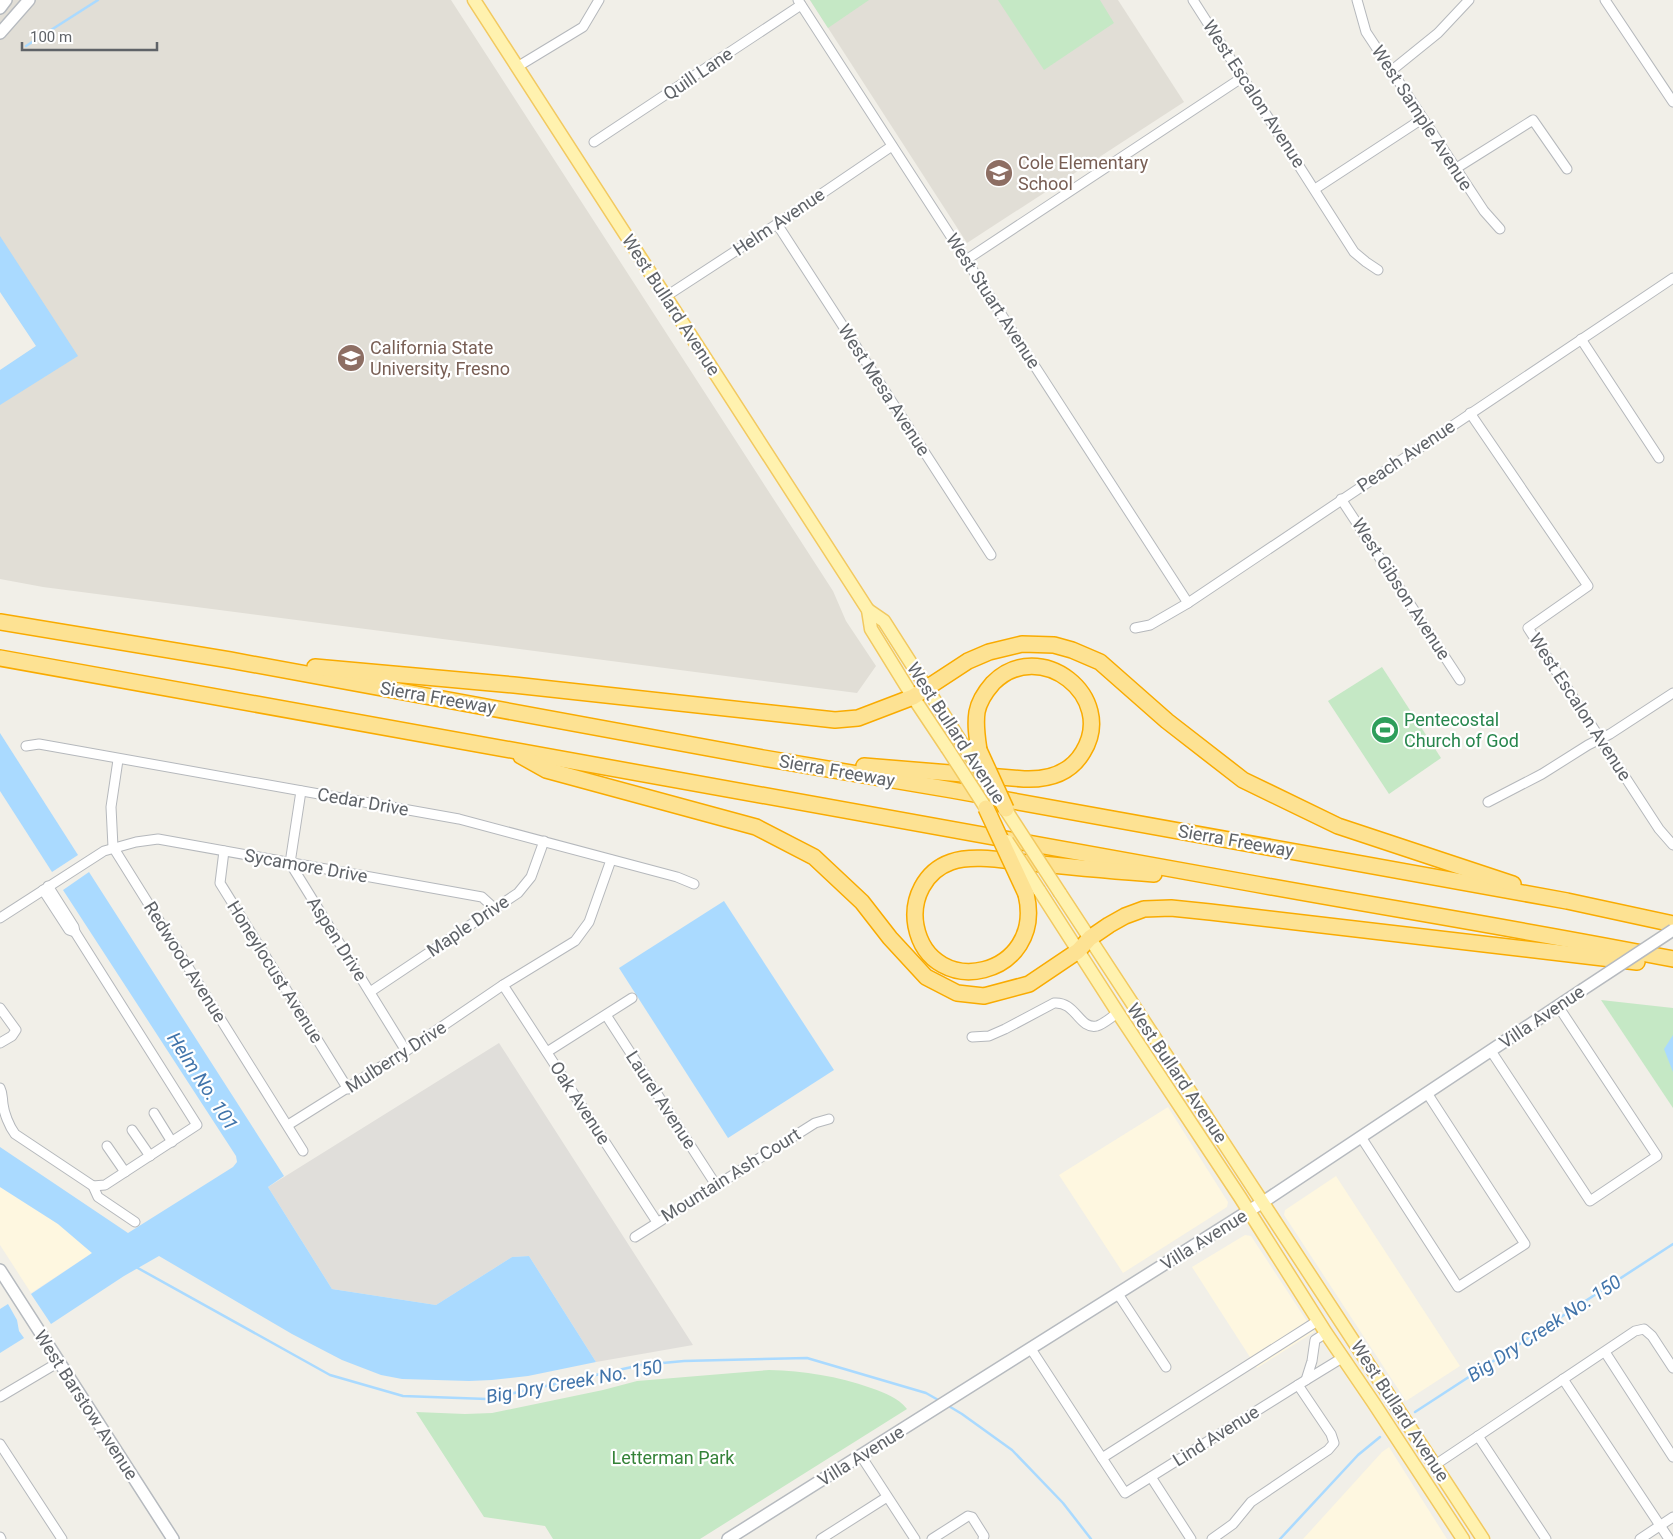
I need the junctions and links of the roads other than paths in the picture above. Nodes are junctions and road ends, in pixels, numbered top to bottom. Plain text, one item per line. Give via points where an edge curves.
1 (6, 0) edge
2 (29, 0) edge
3 (474, 0) edge
4 (600, 0) edge
5 (1193, 0) edge
6 (1357, 0) edge
7 (1469, 0) edge
8 (1605, 0) edge
9 (799, 2) edge
10 (0, 8) edge
11 (0, 33) edge
12 (517, 67) junction
13 (1391, 70) junction
14 (1243, 77) junction
15 (1673, 102) edge
16 (1422, 119) junction
17 (594, 142) dead end
18 (892, 146) junction
19 (1455, 169) junction
20 (1567, 169) dead end
21 (1315, 189) junction
22 (777, 224) junction
23 (1500, 229) dead end
24 (966, 260) junction
25 (1378, 270) dead end
26 (1673, 278) edge
27 (665, 297) junction
28 (1581, 339) junction
29 (1470, 413) junction
30 (1659, 458) dead end
31 (1341, 499) junction
32 (991, 555) dead end
33 (1188, 603) junction
34 (868, 610) junction
35 (0, 622) edge
36 (1135, 628) dead end
37 (0, 658) edge
38 (230, 660) junction
39 (1460, 680) dead end
40 (927, 688) junction
41 (1673, 693) edge
42 (913, 698) junction
43 (1600, 739) junction
44 (26, 746) dead end
45 (508, 749) junction
46 (973, 751) junction
47 (763, 758) junction
48 (118, 760) junction
49 (301, 791) junction
50 (1488, 802) dead end
51 (986, 808) joint
52 (1006, 809) joint
53 (544, 841) junction
54 (1673, 845) edge
55 (113, 847) junction
56 (224, 852) junction
57 (611, 860) junction
58 (290, 863) junction
59 (1250, 883) junction
60 (694, 884) dead end
61 (45, 888) junction
62 (1033, 892) junction
63 (1567, 901) junction
64 (494, 908) junction
65 (0, 918) edge
66 (1673, 924) edge
67 (1673, 930) edge
68 (1090, 938) junction
69 (1078, 951) junction
70 (1673, 959) edge
71 (1673, 967) edge
72 (503, 985) junction
73 (370, 992) junction
74 (632, 998) dead end
75 (1558, 1006) junction
76 (0, 1008) edge
77 (1118, 1014) junction
78 (606, 1015) junction
79 (972, 1038) dead end
80 (0, 1043) edge
81 (406, 1051) junction
82 (1491, 1051) junction
83 (547, 1052) junction
84 (1180, 1077) junction
85 (0, 1088) edge
86 (348, 1089) junction
87 (1427, 1093) junction
88 (1, 1103) edge
89 (154, 1113) dead end
90 (829, 1119) dead end
91 (288, 1125) junction
92 (132, 1130) dead end
93 (1361, 1137) junction
94 (172, 1142) junction
95 (107, 1146) dead end
96 (303, 1151) dead end
97 (150, 1156) junction
98 (125, 1172) junction
99 (716, 1185) junction
100 (94, 1186) junction
101 (1263, 1202) junction
102 (1249, 1212) junction
103 (135, 1222) dead end
104 (657, 1222) junction
105 (635, 1237) dead end
106 (0, 1270) edge
107 (1118, 1294) junction
108 (1319, 1320) junction
109 (1326, 1333) junction
110 (1031, 1349) junction
111 (1605, 1352) junction
112 (1342, 1358) junction
113 (59, 1362) junction
114 (1166, 1368) dead end
115 (1673, 1368) edge
116 (1564, 1379) junction
117 (1302, 1382) junction
118 (0, 1397) edge
119 (1373, 1402) junction
120 (1478, 1436) junction
121 (0, 1444) edge
122 (860, 1456) junction
123 (1673, 1457) edge
124 (1102, 1458) junction
125 (1435, 1465) junction
126 (1151, 1477) junction
127 (887, 1497) junction
128 (1673, 1517) edge
129 (1660, 1526) junction
130 (62, 1539) edge
131 (173, 1539) edge
132 (728, 1539) edge
133 (821, 1539) edge
134 (915, 1539) edge
135 (932, 1539) edge
136 (983, 1539) edge
137 (1191, 1539) edge
138 (1212, 1539) edge
139 (1462, 1539) edge
140 (1483, 1539) edge
141 (1546, 1539) edge
142 (1640, 1539) edge
143 (1669, 1539) edge

1 - 10 main road
2 - 11 main road
3 - 12 main road, West Bullard Avenue
4 - 12 street via 583,26
5 - 14 street, West Escalon Avenue
6 - 13 street, West Sample Avenue via 1366,32
7 - 13 street via 1438,33
8 - 15 street
9 - 17 street, Quill Lane
9 - 18 street, West Stuart Avenue
12 - 27 main road, West Bullard Avenue
13 - 16 street, West Sample Avenue
14 - 21 street, West Escalon Avenue
14 - 24 street
16 - 19 street, West Sample Avenue
16 - 21 street
18 - 22 street, Helm Avenue
18 - 24 street, West Stuart Avenue
19 - 20 street via 1533,120
19 - 23 street, West Sample Avenue via 1484,212
21 - 25 street, West Escalon Avenue via 1354,252
22 - 27 street, Helm Avenue
22 - 32 street, West Mesa Avenue
24 - 33 street, West Stuart Avenue
26 - 28 street, Peach Avenue
27 - 34 main road, West Bullard Avenue
28 - 29 street, Peach Avenue
28 - 30 street
29 - 31 street, Peach Avenue
29 - 43 street, West Escalon Avenue via 1588,586 1528,628
31 - 33 street, Peach Avenue
31 - 39 street, West Gibson Avenue
33 - 36 street, Peach Avenue via 1150,625
34 - 40 main road, West Bullard Avenue via 884,621
34 - 42 main road, West Bullard Avenue via 871,629
35 - 38 highway, Sierra Freeway
37 - 45 highway, Sierra Freeway
38 - 42 highway via 514,685 835,720 858,718
38 - 47 highway, Sierra Freeway
40 - 42 highway
40 - 46 main road, West Bullard Avenue
40 - 63 highway via 968,661 1004,647 1038,644 1072,650 1110,670 1167,721 1243,780 1338,826
41 - 43 street
42 - 51 main road, West Bullard Avenue, bridge
43 - 50 street
43 - 54 street, West Escalon Avenue
44 - 48 street, Cedar Drive via 39,744
45 - 59 highway, Sierra Freeway
45 - 69 highway via 546,770 756,827 814,857 862,902 926,977 957,993 984,996 1029,984
46 - 47 highway via 977,710 982,698 998,678 1010,671 1034,666 1060,673 1069,679 1089,708 1087,743 1082,753 1066,769 1040,780
46 - 52 highway, bridge
47 - 63 highway, Sierra Freeway
48 - 49 street, Cedar Drive
48 - 55 street, Redwood Avenue via 111,807
49 - 53 street, Cedar Drive via 460,819
49 - 58 street
51 - 62 highway, bridge
52 - 68 main road, West Bullard Avenue, bridge
53 - 57 street, Cedar Drive
53 - 64 street, Maple Drive via 531,877 518,893
55 - 56 street, Sycamore Drive via 158,839
55 - 61 street, Sycamore Drive
55 - 91 street, Redwood Avenue
56 - 58 street, Sycamore Drive
56 - 86 street, Honeylocust Avenue via 220,883
57 - 60 street, Cedar Drive via 677,876
57 - 72 street, Mulberry Drive via 589,922 575,941
58 - 64 street, Sycamore Drive via 482,897
58 - 73 street, Aspen Drive
59 - 62 highway via 994,860 953,861 931,875 919,892 915,914 919,936 930,954 948,967 969,972 991,968 1016,950 1022,940
59 - 70 highway, Sierra Freeway
61 - 65 street, Sycamore Drive
61 - 94 street via 74,927 197,1125
62 - 69 main road, West Bullard Avenue
63 - 66 highway, Sierra Freeway
64 - 73 street, Maple Drive
67 - 75 main road, Villa Avenue, bridge
68 - 69 highway
68 - 71 highway via 1125,916 1144,909 1171,908
68 - 84 main road, West Bullard Avenue
69 - 77 main road, West Bullard Avenue
72 - 81 street, Mulberry Drive
72 - 83 street, Oak Avenue
73 - 81 street, Aspen Drive
74 - 78 street
75 - 82 main road, Villa Avenue
75 - 82 street via 1657,1156 1590,1200
76 - 80 street via 16,1030
77 - 79 street via 1100,1025 1090,1026 1071,1007 1059,1002 1048,1004 989,1036
77 - 84 main road via 1128,1016 1145,1041
77 - 102 main road, West Bullard Avenue
78 - 83 street
78 - 99 street, Laurel Avenue
81 - 86 street, Mulberry Drive
82 - 87 main road, Villa Avenue
83 - 104 street, Oak Avenue
84 - 101 main road, West Bullard Avenue
85 - 88 street via 4,1096
86 - 91 street, Mulberry Drive
87 - 93 main road, Villa Avenue
87 - 93 street via 1525,1244 1458,1287
88 - 100 street via 15,1134
89 - 94 street
90 - 99 street, Mountain Ash Court via 815,1123
91 - 96 street, Redwood Avenue
92 - 97 street
93 - 101 main road, Villa Avenue
94 - 97 street
95 - 98 street
97 - 98 street
98 - 100 street via 105,1185
99 - 104 street, Mountain Ash Court
100 - 103 street via 98,1196
101 - 102 main road, Villa Avenue
101 - 125 main road, West Bullard Avenue
102 - 107 main road, Villa Avenue
102 - 108 main road, West Bullard Avenue
104 - 105 street, Mountain Ash Court
106 - 113 main road, West Barstow Avenue
107 - 110 main road, Villa Avenue
107 - 114 street
108 - 109 main road, West Bullard Avenue
108 - 124 street
109 - 112 main road, West Bullard Avenue
109 - 117 street via 1315,1340 1312,1361
110 - 122 main road, Villa Avenue
110 - 124 street
111 - 115 street via 1635,1331 1644,1329
111 - 116 street
111 - 123 street
112 - 117 street, Lind Avenue
112 - 119 main road, West Bullard Avenue
113 - 118 street
113 - 131 main road, West Barstow Avenue
116 - 120 street
116 - 129 street
117 - 126 street, Lind Avenue
117 - 138 street via 1334,1444 1251,1502 1233,1524
119 - 125 main road via 1403,1433 1423,1463
119 - 139 main road, West Bullard Avenue
120 - 125 street
120 - 141 street
121 - 130 street
122 - 127 street
122 - 132 main road, Villa Avenue
124 - 126 street, Lind Avenue via 1125,1494
125 - 140 main road, West Bullard Avenue
126 - 137 street
127 - 133 street
127 - 134 street
128 - 129 street
129 - 142 street
129 - 143 street
135 - 136 street via 968,1516 976,1523

